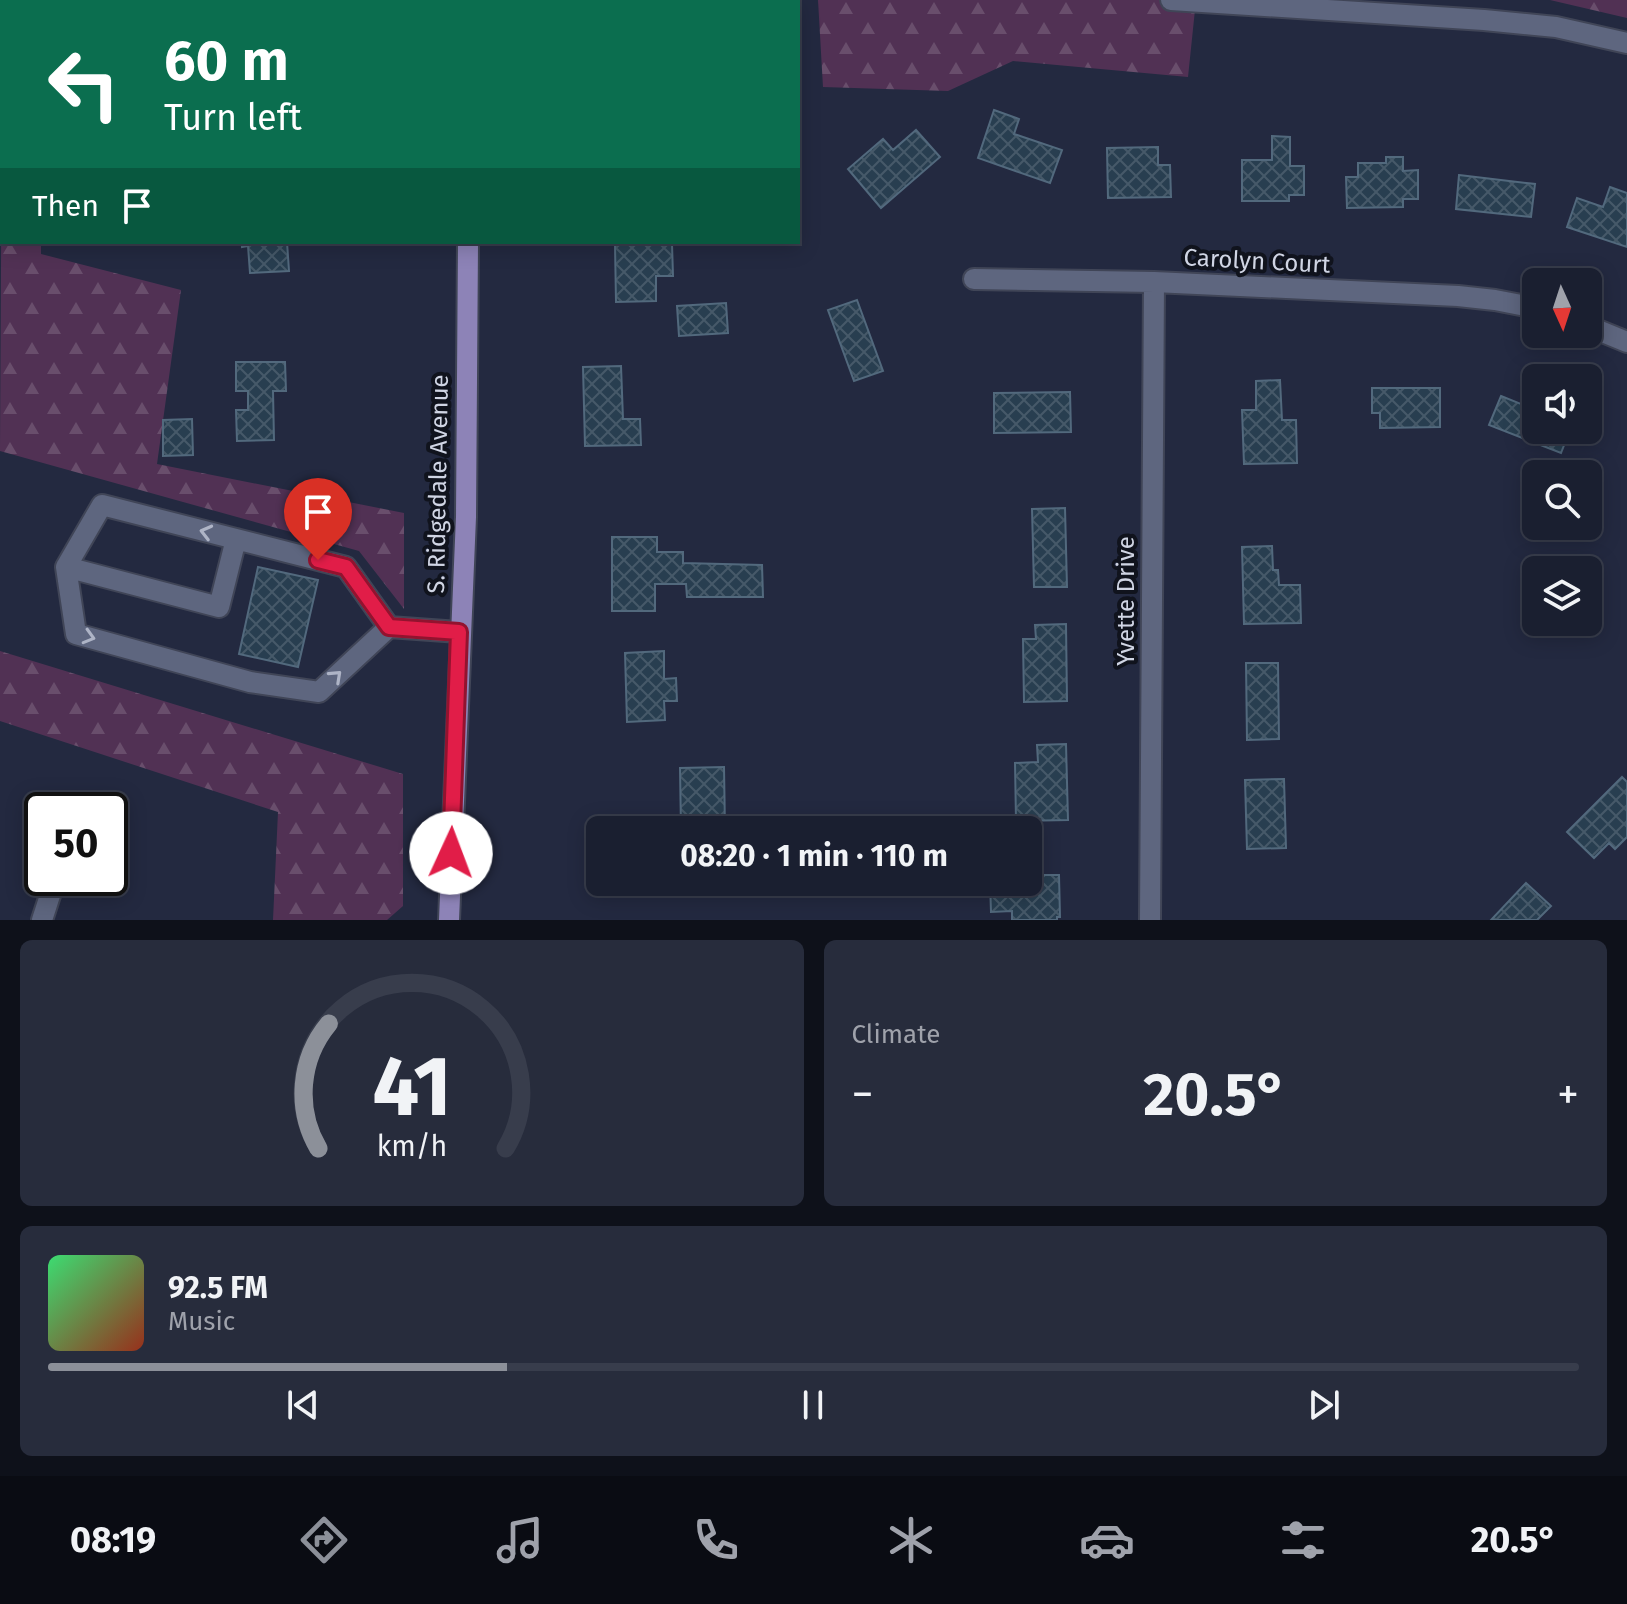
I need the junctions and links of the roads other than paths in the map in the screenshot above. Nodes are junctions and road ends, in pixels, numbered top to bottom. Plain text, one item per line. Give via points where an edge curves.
1 (1171, 0) edge
2 (1627, 43) edge
3 (468, 244) edge
4 (974, 279) dead end
5 (1154, 282) junction
6 (1522, 305) edge
7 (1602, 332) edge
8 (1627, 342) edge
9 (236, 539) junction
10 (66, 567) junction
11 (389, 627) junction
12 (459, 632) junction
13 (50, 896) edge
14 (42, 920) edge
15 (449, 920) edge
16 (1150, 920) edge

1 - 2 street via 1484,20 1556,27
3 - 12 main road, S. Ridgedale Avenue via 466,517
4 - 5 street, Carolyn Court
5 - 6 street, Carolyn Court via 1458,296
5 - 16 street, Yvette Drive
7 - 8 street
9 -> 10 street via 102,505
9 - 10 street via 219,607
9 - 11 street via 346,567
10 -> 11 street via 76,634 250,682 319,692
11 - 12 street
12 - 15 main road, S. Ridgedale Avenue
13 - 14 street

